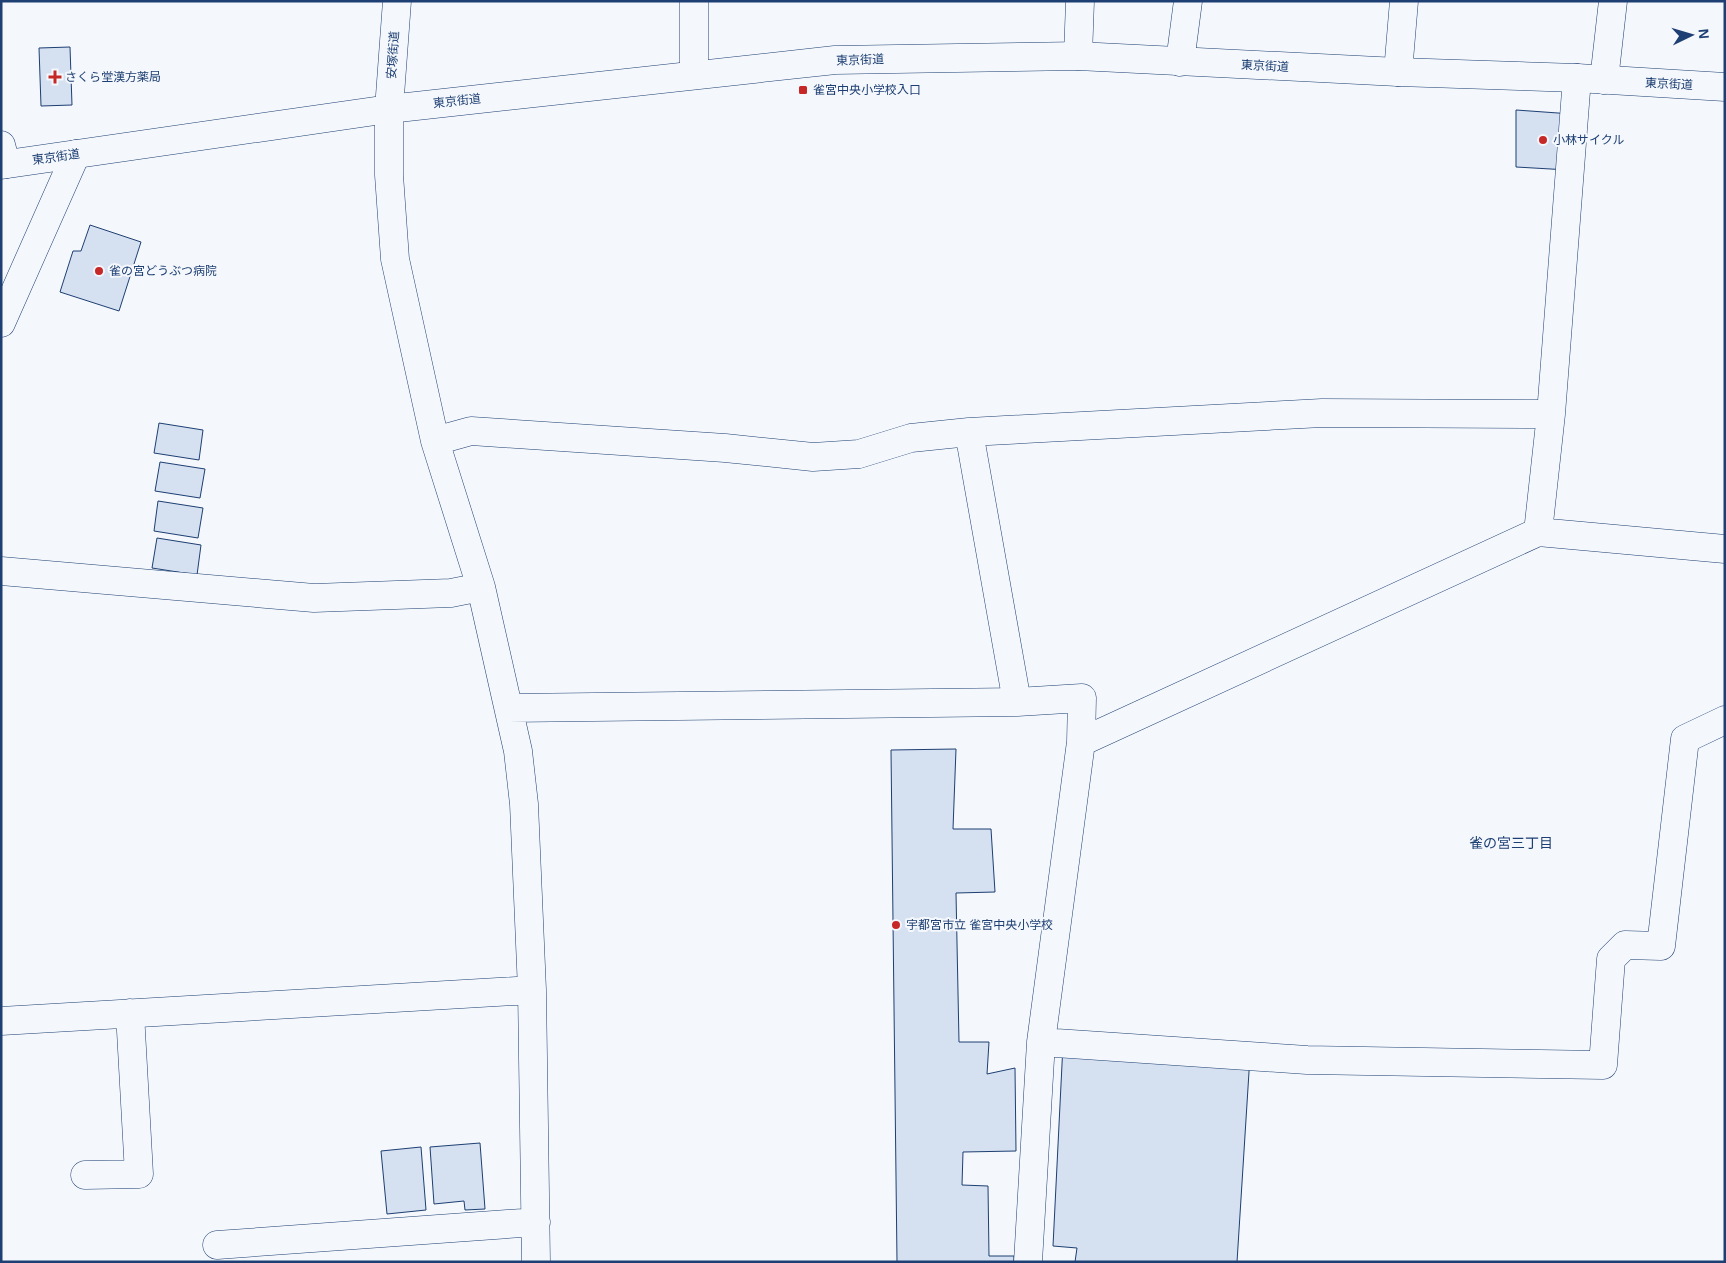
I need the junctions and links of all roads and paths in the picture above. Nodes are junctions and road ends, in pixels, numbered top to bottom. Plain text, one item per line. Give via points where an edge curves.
1 (397, 1) edge
2 (694, 1) edge
3 (1080, 1) edge
4 (1188, 1) edge
5 (1404, 1) edge
6 (1613, 1) edge
7 (1078, 56) junction
8 (1180, 62) junction
9 (1398, 72) junction
10 (694, 75) junction
11 (1576, 78) junction
12 (1604, 80) junction
13 (1725, 87) edge
14 (389, 109) junction
15 (76, 154) junction
16 (3, 158) edge
17 (1, 323) edge
18 (1551, 414) junction
19 (969, 432) junction
20 (435, 440) junction
21 (1538, 532) junction
22 (1725, 549) edge
23 (1, 571) edge
24 (481, 587) junction
25 (1018, 702) junction
26 (509, 708) junction
27 (1725, 720) edge
28 (1081, 742) junction
29 (532, 990) junction
30 (130, 1013) junction
31 (1, 1021) edge
32 (1041, 1042) junction
33 (85, 1175) dead end
34 (536, 1222) junction
35 (217, 1245) dead end
36 (536, 1262) edge
37 (1028, 1262) edge

1 - 14 main road, 安塚街道
2 - 10 main road
3 - 7 main road
4 - 8 main road
5 - 9 main road
6 - 12 main road
7 - 8 main road, 東京街道
7 - 10 main road, 東京街道 via 835,60
8 - 9 main road, 東京街道
9 - 11 main road, 東京街道
10 - 14 main road, 東京街道
11 - 12 main road, 東京街道
11 - 18 main road
12 - 13 main road, 東京街道
14 - 15 main road, 東京街道
14 - 20 main road, 安塚街道 via 389,175 395,259
15 - 16 main road, 東京街道
15 - 17 main road
18 - 19 main road via 1322,413
18 - 21 main road
19 - 20 main road via 911,438 860,454 813,457 471,431
19 - 25 main road
20 - 24 main road, 安塚街道
21 - 22 main road
21 - 28 main road
23 - 24 main road via 314,598 451,593
24 - 26 main road, 安塚街道
25 - 26 main road
25 - 28 main road via 1082,698
26 - 29 main road, 安塚街道 via 524,804
27 - 32 main road via 1685,739 1661,946 1625,945 1611,959 1603,1065 1306,1060
28 - 32 main road
29 - 30 main road
29 - 34 main road, 安塚街道
30 - 31 main road
30 - 33 main road via 139,1174
32 - 37 main road
34 - 35 main road
34 - 36 main road, 安塚街道

